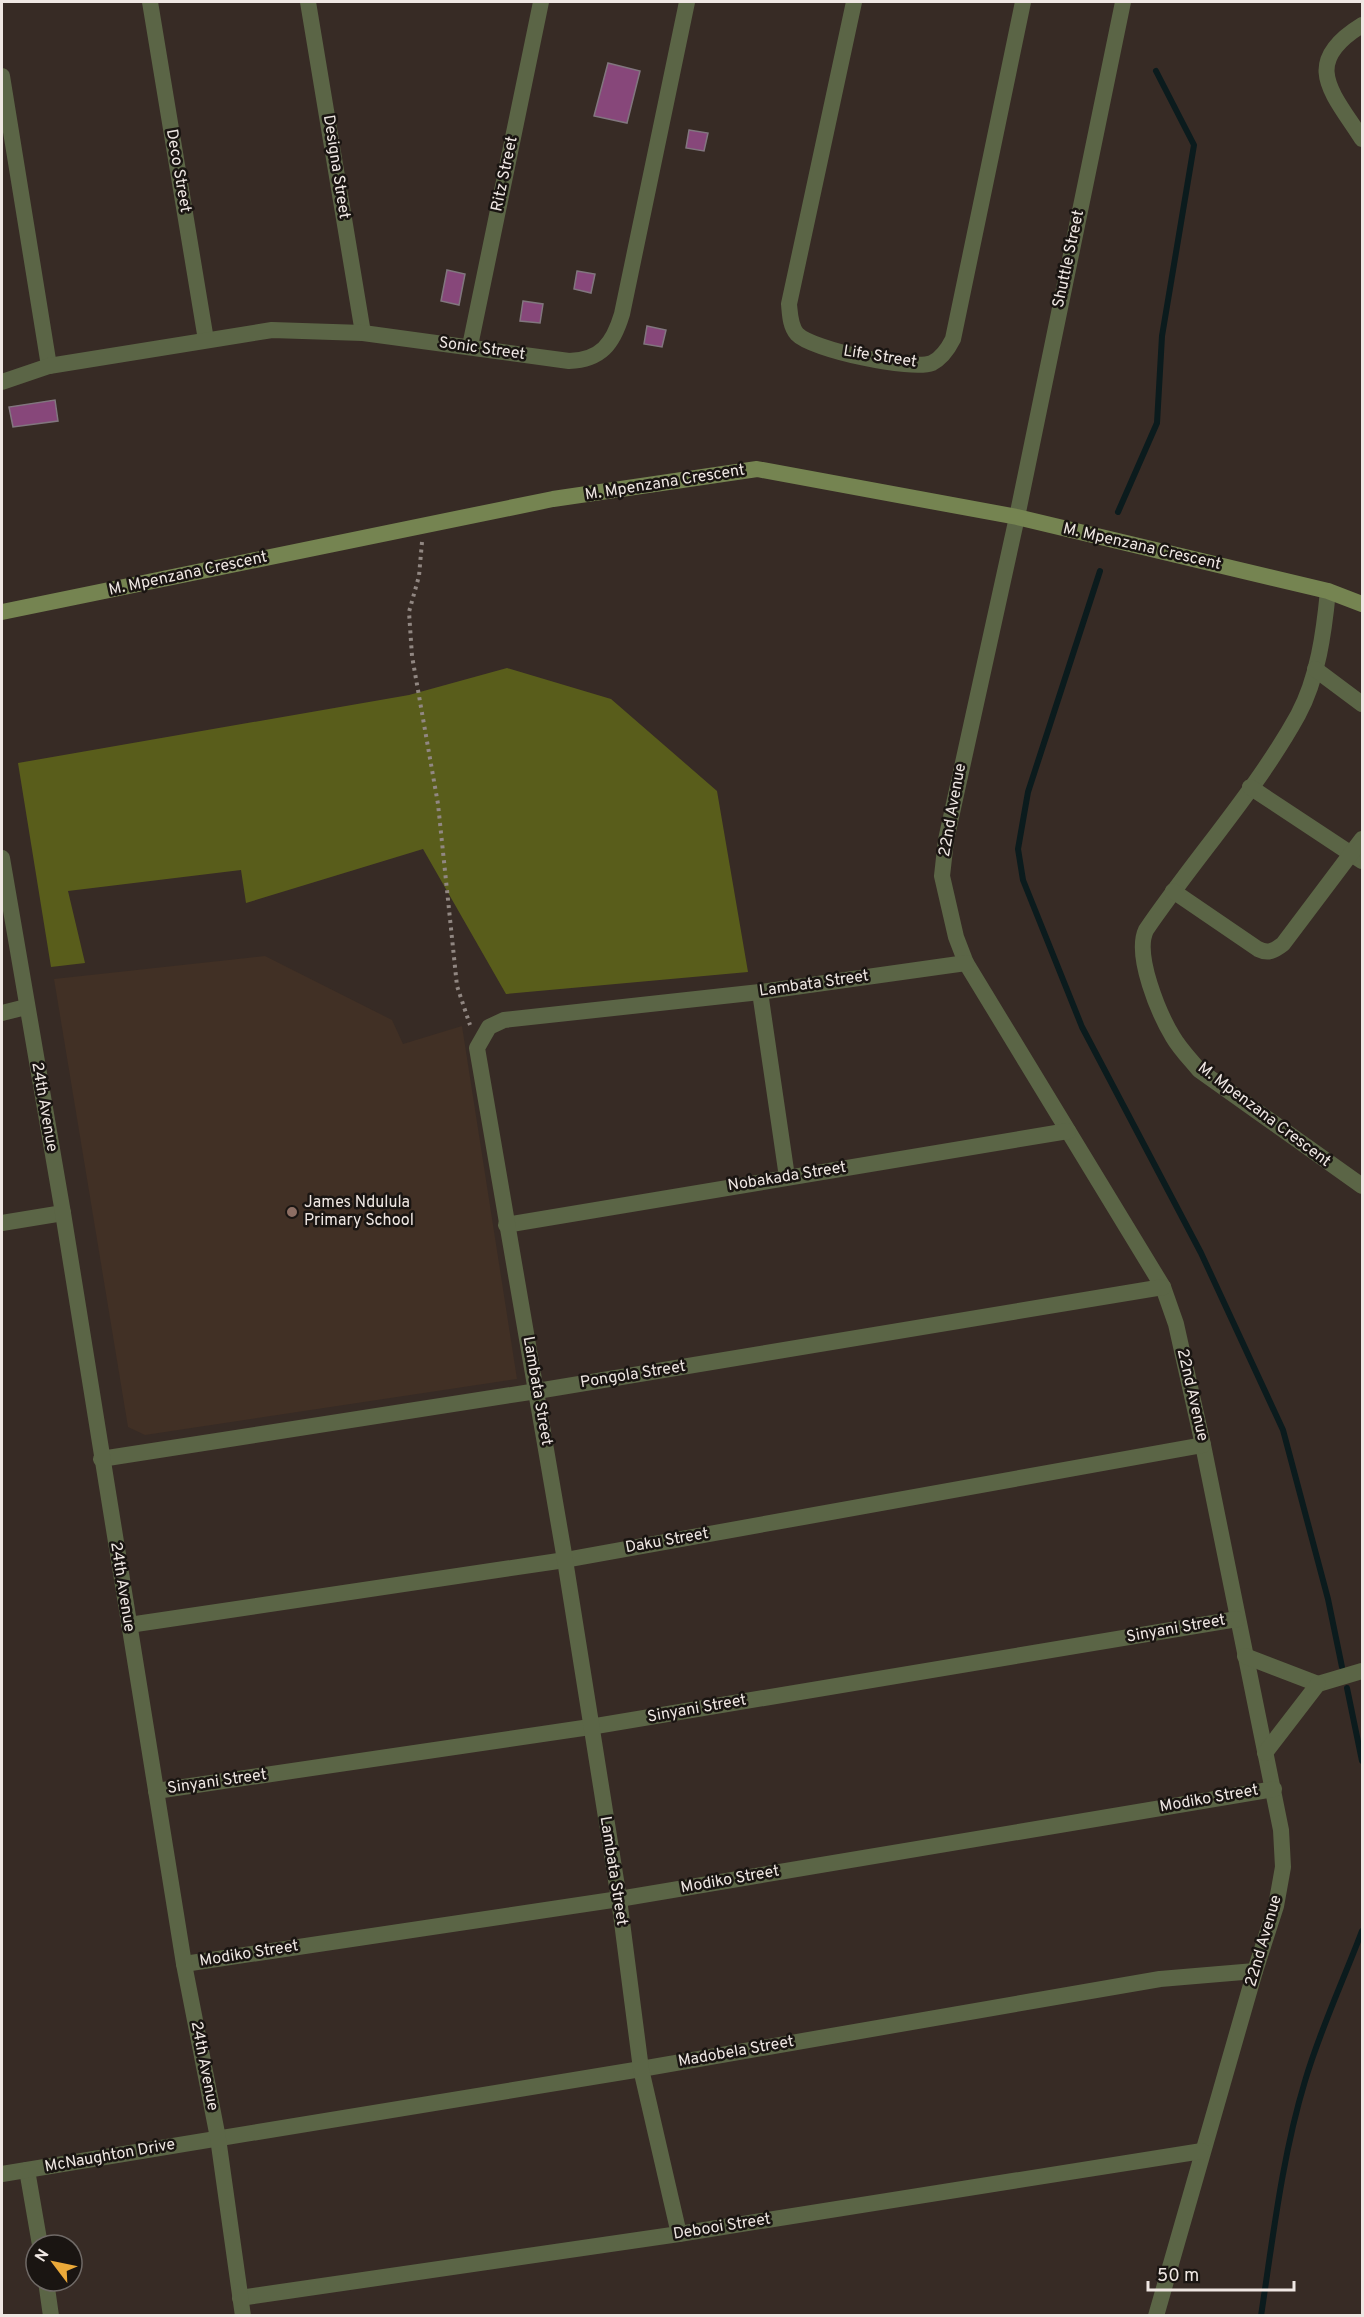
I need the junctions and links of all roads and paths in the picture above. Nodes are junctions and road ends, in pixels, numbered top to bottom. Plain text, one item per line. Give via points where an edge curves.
1 (150, 2) edge
2 (308, 2) edge
3 (541, 2) edge
4 (687, 2) edge
5 (854, 2) edge
6 (1023, 2) edge
7 (1123, 2) edge
8 (1362, 25) edge
9 (2, 76) edge
10 (1362, 139) edge
11 (363, 333) junction
12 (206, 340) junction
13 (470, 346) junction
14 (50, 366) junction
15 (2, 382) edge
16 (1017, 517) junction
17 (423, 526) junction
18 (1328, 591) junction
19 (1362, 604) edge
20 (2, 612) edge
21 (1315, 669) junction
22 (1362, 704) edge
23 (1250, 787) junction
24 (1362, 839) edge
25 (1357, 857) edge
26 (2, 858) edge
27 (1173, 891) junction
28 (966, 963) junction
29 (760, 992) junction
30 (26, 1007) junction
31 (2, 1013) edge
32 (477, 1048) junction
33 (1068, 1131) junction
34 (787, 1177) junction
35 (1362, 1186) edge
36 (63, 1213) junction
37 (2, 1223) edge
38 (506, 1225) junction
39 (1163, 1287) junction
40 (537, 1391) junction
41 (1203, 1445) junction
42 (101, 1459) junction
43 (565, 1560) junction
44 (1237, 1619) junction
45 (129, 1625) junction
46 (1245, 1656) junction
47 (1362, 1671) edge
48 (1318, 1684) junction
49 (590, 1727) junction
50 (1265, 1753) junction
51 (1274, 1788) junction
52 (156, 1791) junction
53 (619, 1899) junction
54 (184, 1964) junction
55 (1255, 1971) junction
56 (641, 2069) junction
57 (218, 2138) junction
58 (1202, 2151) junction
59 (27, 2170) junction
60 (2, 2174) edge
61 (38, 2233) edge
62 (679, 2234) junction
63 (48, 2293) edge
64 (240, 2298) junction
65 (51, 2316) edge
66 (243, 2316) edge
67 (1156, 2316) edge

1 - 12 street, Deco Street
2 - 11 street, Designa Street
3 - 13 street, Ritz Street
4 - 13 street, Sonic Street via 622,314 609,346 592,358 568,361
5 - 6 street, Life Street via 789,304 791,322 806,341 828,349 921,365 939,358 953,339
7 - 16 street, Shuttle Street
8 - 10 street via 1337,41 1326,67 1331,89
9 - 14 street
11 - 12 street, Sonic Street via 272,330
11 - 13 street, Sonic Street
12 - 14 street, Sonic Street
14 - 15 street, Sonic Street
16 - 17 main road, M. Mpenzana Crescent via 757,469 553,499
16 - 18 main road, M. Mpenzana Crescent
16 - 28 street, 22nd Avenue via 946,840 942,876
17 - 20 main road, M. Mpenzana Crescent
17 - 32 path via 419,576 409,612 412,656 438,804 457,986
18 - 19 main road, M. Mpenzana Crescent
18 - 21 street, M. Mpenzana Crescent
21 - 22 street
21 - 23 street, M. Mpenzana Crescent via 1299,714
23 - 25 street
23 - 27 street, M. Mpenzana Crescent
24 - 25 street
25 - 27 street via 1274,951 1257,949
26 - 30 street, 24th Avenue
27 - 35 street, M. Mpenzana Crescent via 1146,930 1142,947 1172,1036 1199,1070
28 - 29 street, Lambata Street
28 - 33 street, 22nd Avenue
29 - 32 street, Lambata Street via 504,1020 489,1027
29 - 34 street
30 - 31 street
30 - 36 street, 24th Avenue
32 - 38 street, Lambata Street
33 - 34 street, Nobakada Street
33 - 39 street, 22nd Avenue
34 - 38 street, Nobakada Street
36 - 37 street
36 - 42 street, 24th Avenue
38 - 40 street, Lambata Street
39 - 40 street, Pongola Street
39 - 41 street, 22nd Avenue via 1176,1324
40 - 42 street, Pongola Street
40 - 43 street, Lambata Street
41 - 43 street, Daku Street
41 - 44 street, 22nd Avenue
42 - 45 street, 24th Avenue
43 - 45 street, Daku Street
43 - 49 street, Lambata Street
44 - 46 street, 22nd Avenue
44 - 49 street, Sinyani Street
45 - 52 street, 24th Avenue
46 - 48 street
46 - 50 street, 22nd Avenue
47 - 48 street
48 - 50 street
49 - 52 street, Sinyani Street
49 - 53 street, Lambata Street
50 - 51 street, 22nd Avenue
51 - 53 street, Modiko Street
51 - 55 street, 22nd Avenue via 1283,1867 1276,1906
52 - 54 street, 24th Avenue
53 - 54 street, Modiko Street
53 - 56 street, Lambata Street
54 - 57 street, 24th Avenue
55 - 56 street, Madobela Street via 1161,1979
55 - 58 street, 22nd Avenue
56 - 57 street, Madobela Street
56 - 62 street, Lambata Street
57 - 59 street, McNaughton Drive
57 - 64 street, 24th Avenue
58 - 62 street, Debooi Street
58 - 67 street, 22nd Avenue
59 - 60 street, McNaughton Drive
59 - 61 street
62 - 64 street, Debooi Street
63 - 65 street
64 - 66 street, 24th Avenue

